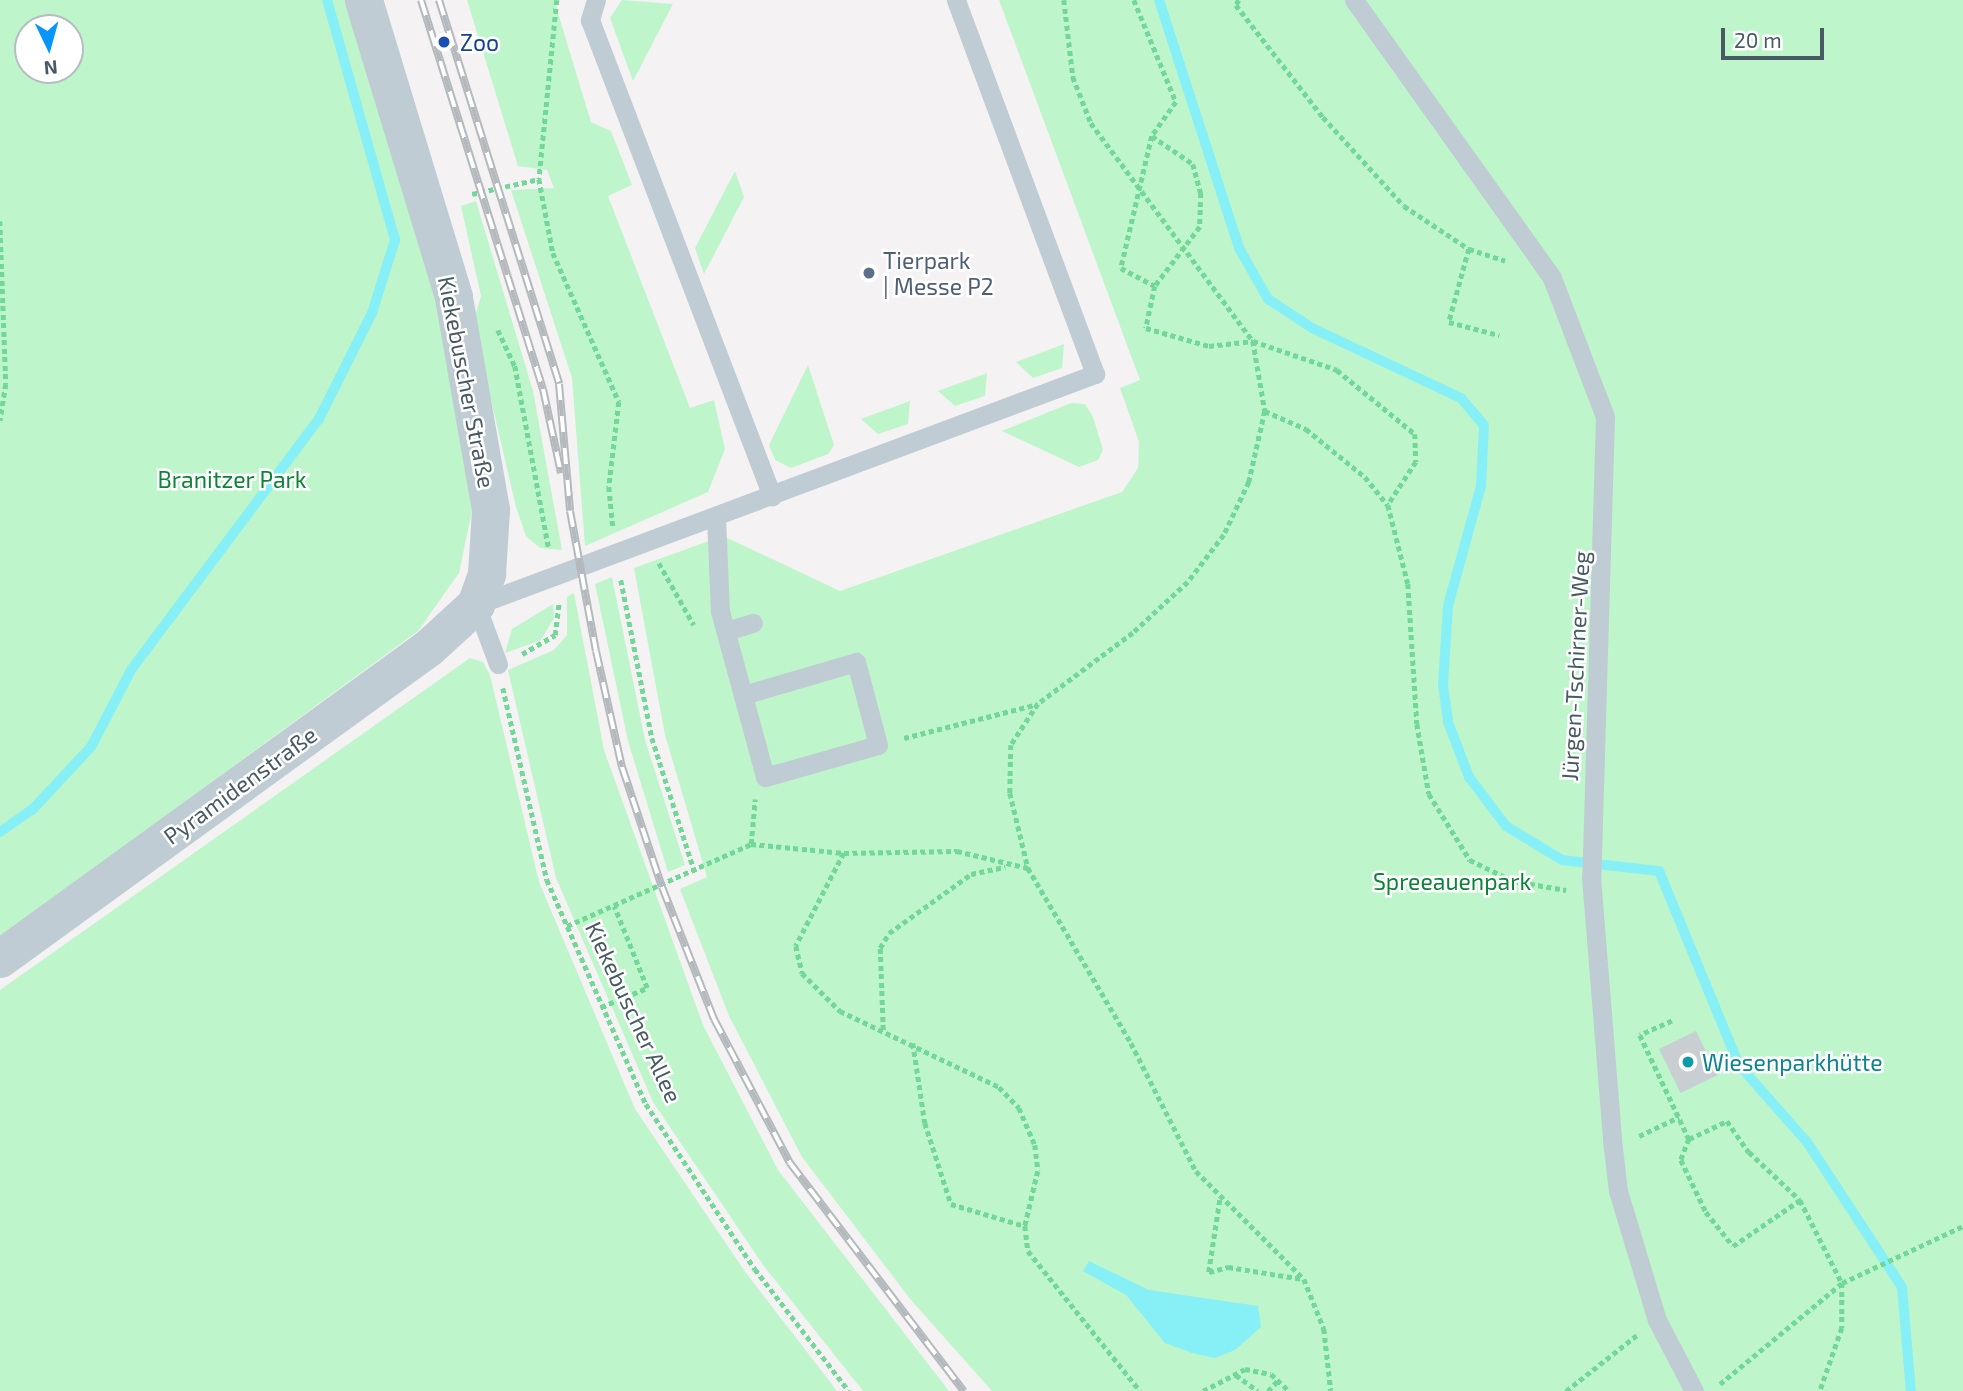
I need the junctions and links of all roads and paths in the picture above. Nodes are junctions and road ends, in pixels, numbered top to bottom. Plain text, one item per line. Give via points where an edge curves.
1 (364, 0) edge
2 (557, 0) edge
3 (596, 0) edge
4 (956, 0) edge
5 (1064, 0) edge
6 (1134, 0) edge
7 (1239, 0) edge
8 (1354, 0) edge
9 (1152, 136) junction
10 (539, 179) junction
11 (1137, 188) junction
12 (472, 194) dead end
13 (0, 221) edge
14 (1184, 249) junction
15 (1469, 249) junction
16 (1552, 278) junction
17 (1155, 286) junction
18 (1499, 335) dead end
19 (1253, 341) junction
20 (1265, 411) junction
21 (0, 421) edge
22 (772, 496) junction
23 (1388, 505) junction
24 (716, 517) junction
25 (649, 544) junction
26 (617, 556) junction
27 (554, 579) junction
28 (475, 605) junction
29 (753, 623) dead end
30 (700, 630) dead end
31 (726, 631) junction
32 (498, 664) junction
33 (743, 695) junction
34 (1038, 704) junction
35 (878, 745) junction
36 (765, 777) junction
37 (751, 844) junction
38 (844, 853) junction
39 (1006, 867) junction
40 (1028, 868) junction
41 (695, 873) junction
42 (1592, 886) junction
43 (614, 906) junction
44 (566, 926) junction
45 (0, 959) edge
46 (601, 1007) junction
47 (1672, 1021) dead end
48 (883, 1030) junction
49 (913, 1043) junction
50 (1679, 1117) junction
51 (1689, 1139) junction
52 (1613, 1148) junction
53 (1220, 1199) junction
54 (1800, 1200) junction
55 (1024, 1226) junction
56 (1963, 1226) edge
57 (1304, 1279) junction
58 (1842, 1283) junction
59 (1657, 1320) junction
60 (1236, 1375) junction
61 (1279, 1379) junction
62 (849, 1391) edge
63 (1140, 1391) edge
64 (1203, 1391) edge
65 (1258, 1391) edge
66 (1268, 1391) edge
67 (1289, 1391) edge
68 (1331, 1391) edge
69 (1566, 1391) edge
70 (1694, 1391) edge
71 (1711, 1391) edge
72 (1820, 1391) edge

1 - 28 street, Kiekebuscher Straße via 454,297 491,510 487,574
2 - 10 path
3 - 22 lane via 590,20
4 - 22 lane via 1095,374
5 - 11 path via 1077,88 1091,123
6 - 9 path via 1176,102
7 - 15 path via 1236,5 1323,117 1395,196
8 - 16 lane, Jürgen-Tschirner-Weg
9 - 11 path
9 - 14 path via 1193,164 1200,227
10 - 12 path
10 - 26 path via 553,253 619,402 608,487
11 - 14 path
11 - 17 path via 1121,268
13 - 21 path via 6,384
14 - 17 path
14 - 19 path
15 - 16 path
15 - 18 path via 1449,322
16 - 42 lane, Jürgen-Tschirner-Weg via 1605,417
17 - 19 path via 1146,328 1209,346
19 - 20 path
19 - 23 path via 1337,370 1415,434 1416,462
20 - 23 path via 1306,429 1365,477
20 - 34 path via 1249,482 1224,535 1188,582 1132,634
22 - 24 lane
23 - 42 path via 1408,584 1417,724 1429,794 1470,860 1513,881
24 - 25 lane
24 - 31 lane via 715,573
25 - 26 lane
25 - 30 path
26 - 27 lane
26 - 41 path via 652,738
27 - 28 lane
27 - 32 path via 559,615 555,635
28 - 32 lane
28 - 45 street, Pyramidenstraße via 429,648
29 - 31 lane
31 - 33 lane
32 - 44 path, Kiekebuscher Allee via 527,803
33 - 35 lane via 856,662
33 - 36 lane
34 - 35 path
34 - 40 path via 1011,745 1010,793
35 - 36 lane
36 - 37 path via 756,795
37 - 38 path
37 - 41 path
38 - 39 path via 957,851
38 - 48 path via 796,946 799,960 814,992
39 - 40 path
39 - 48 path via 971,874 889,933 880,948
40 - 53 path via 1131,1043 1196,1171
41 - 43 path
42 - 52 lane, Jürgen-Tschirner-Weg
43 - 44 path
43 - 46 path via 647,988
44 - 46 path, Kiekebuscher Allee
46 - 62 path, Kiekebuscher Allee via 646,1104 755,1269
47 - 50 path via 1640,1035
48 - 49 path
49 - 55 path via 925,1123 951,1204
49 - 55 path via 999,1087 1019,1108 1035,1145 1038,1171
50 - 51 path
50 - 52 path
51 - 54 path via 1727,1121 1749,1152
51 - 54 path via 1681,1160 1706,1212 1733,1246
52 - 59 lane, Jürgen-Tschirner-Weg via 1618,1191
53 - 57 path
53 - 57 path via 1209,1272 1228,1267
54 - 58 path
55 - 63 path via 1028,1251
56 - 58 path
57 - 68 path via 1324,1329
58 - 71 path
58 - 72 path via 1842,1328
59 - 69 path
59 - 70 lane, Jürgen-Tschirner-Weg
60 - 61 path via 1261,1370
60 - 64 path
60 - 65 path
61 - 66 path
61 - 67 path

